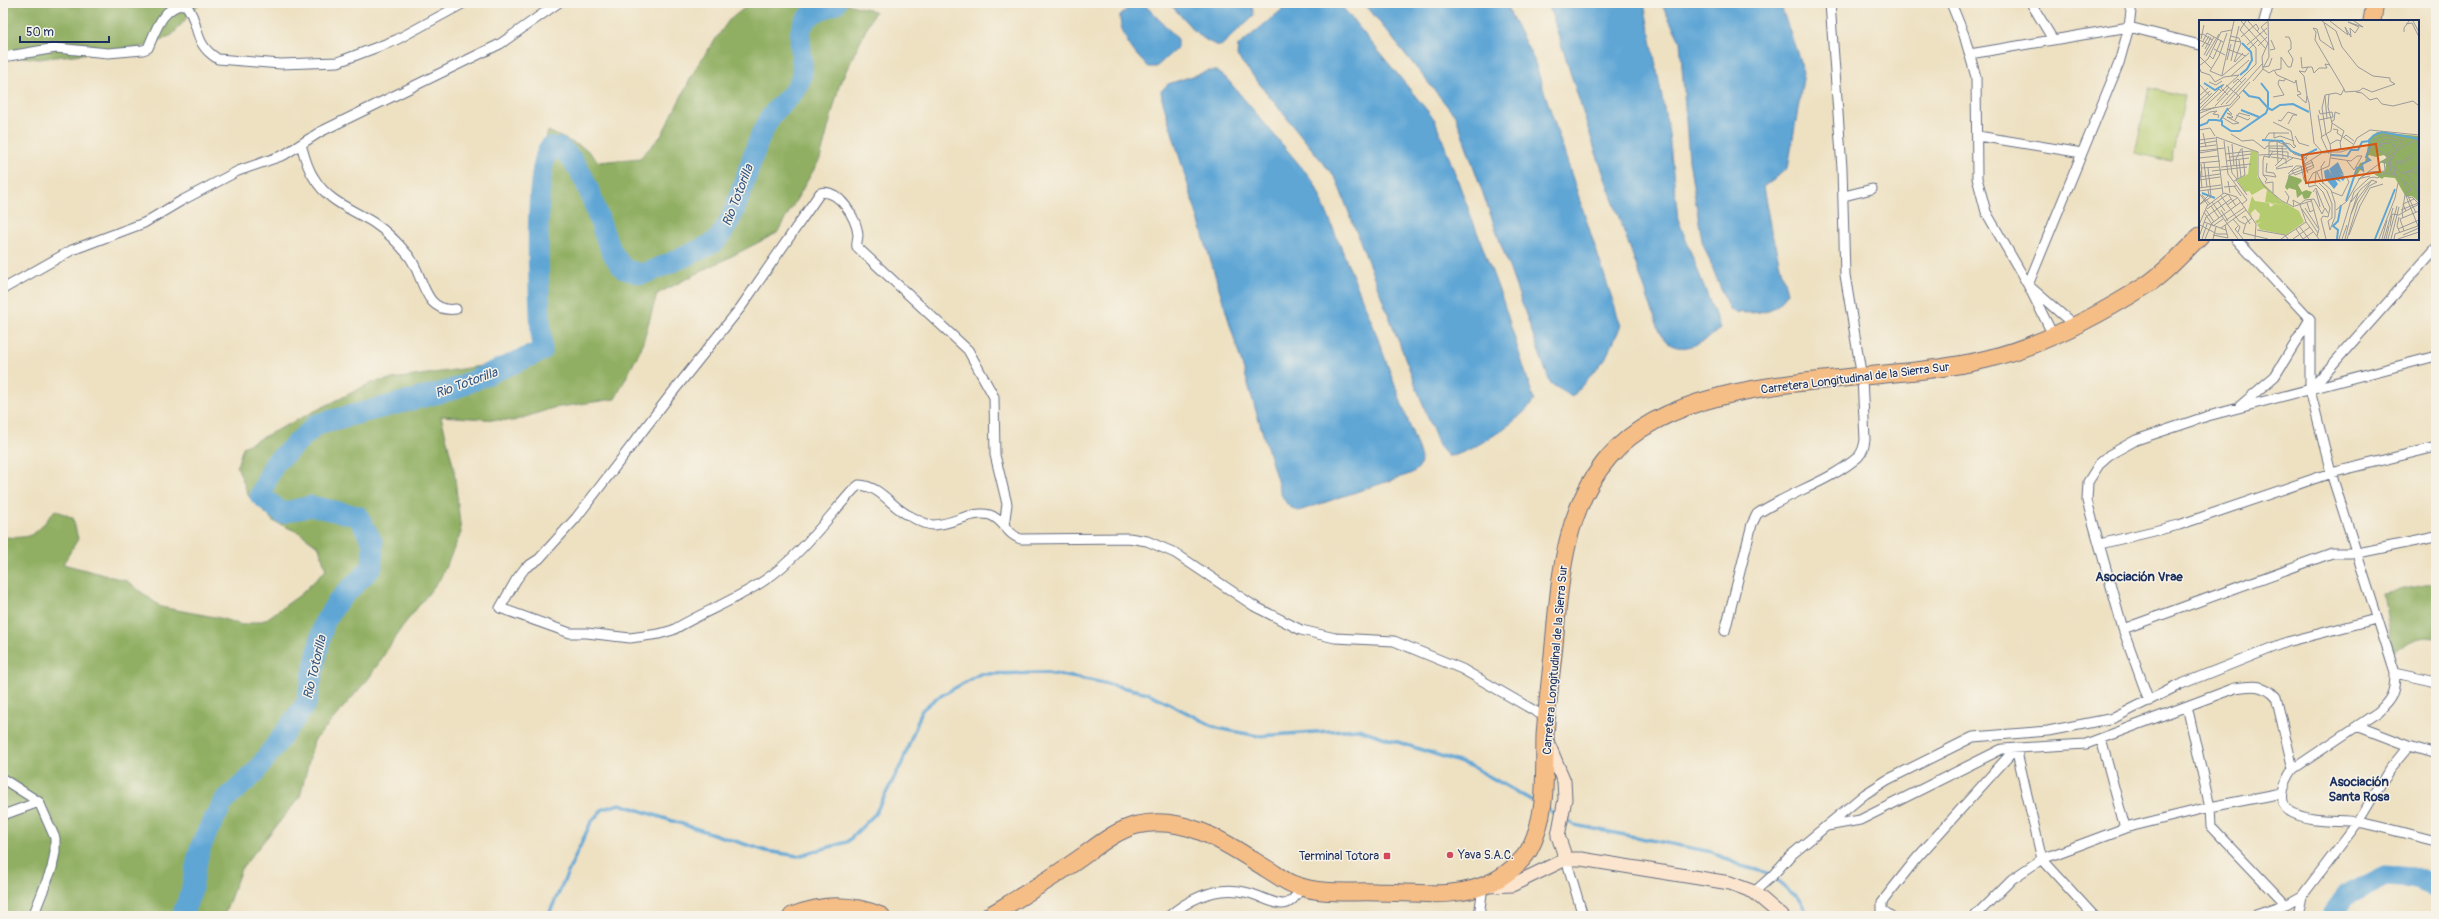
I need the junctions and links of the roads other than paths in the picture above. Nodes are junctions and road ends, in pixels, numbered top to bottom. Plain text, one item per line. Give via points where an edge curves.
1 (464, 3) edge
2 (558, 3) edge
3 (1830, 3) edge
4 (1951, 3) edge
5 (2031, 3) edge
6 (2132, 3) edge
7 (2269, 3) edge
8 (2375, 3) edge
9 (2264, 20) edge
10 (2372, 20) edge
11 (2129, 26) junction
12 (2052, 38) junction
13 (2199, 45) edge
14 (1970, 54) junction
15 (3, 57) edge
16 (1978, 136) junction
17 (301, 144) junction
18 (2082, 153) junction
19 (1872, 189) dead end
20 (1844, 196) junction
21 (2199, 237) edge
22 (2237, 240) edge
23 (2436, 248) edge
24 (2028, 285) junction
25 (3, 289) edge
26 (456, 309) dead end
27 (2310, 319) junction
28 (2074, 325) junction
29 (2053, 335) junction
30 (2436, 356) edge
31 (1862, 378) junction
32 (2310, 390) junction
33 (2237, 408) junction
34 (2436, 447) edge
35 (2331, 473) junction
36 (1004, 526) junction
37 (2436, 537) edge
38 (2100, 544) junction
39 (2358, 553) junction
40 (2376, 619) junction
41 (2123, 629) junction
42 (1725, 631) dead end
43 (2395, 673) junction
44 (2436, 682) edge
45 (2149, 701) junction
46 (2187, 706) junction
47 (1547, 718) junction
48 (2357, 726) junction
49 (1545, 735) junction
50 (2101, 739) junction
51 (2409, 746) junction
52 (2016, 748) junction
53 (2436, 754) edge
54 (2293, 769) junction
55 (3, 778) edge
56 (2282, 793) junction
57 (39, 802) junction
58 (2210, 807) junction
59 (3, 815) edge
60 (2358, 822) junction
61 (1825, 827) junction
62 (2125, 828) junction
63 (2436, 841) edge
64 (1566, 859) junction
65 (2042, 859) junction
66 (1483, 886) junction
67 (1302, 887) junction
68 (1754, 892) junction
69 (2302, 896) junction
70 (2286, 905) junction
71 (1978, 915) edge
72 (33, 916) edge
73 (792, 916) edge
74 (881, 916) edge
75 (988, 916) edge
76 (1169, 916) edge
77 (1479, 916) edge
78 (1584, 916) edge
79 (1782, 916) edge
80 (1891, 916) edge
81 (2094, 916) edge
82 (2253, 916) edge
83 (2298, 916) edge

1 - 15 street via 396,40 338,62 281,64 218,59 201,44 190,10 185,4 176,5 164,14 148,48 143,50 108,53 56,48
2 - 17 street via 500,44
3 - 20 street
4 - 14 street
5 - 12 street
6 - 11 street
7 - 9 street
8 - 10 highway
11 - 12 street
11 - 13 street
11 - 18 street via 2119,62
12 - 14 street
14 - 16 street via 1976,77
16 - 18 street
16 - 24 street via 1977,178 1986,212
17 - 25 street via 284,155 238,171 144,223 72,250
17 - 26 street via 308,168 325,192 337,203 375,224 408,255 430,300 439,308
18 - 24 street
19 - 20 street
20 - 31 street via 1845,275
21 - 28 highway, Carretera Longitudinal de la Sierra Sur via 2167,269 2146,285
22 - 27 street
23 - 32 street
24 - 28 street
24 - 29 street
27 - 32 street
27 - 33 street via 2275,376
28 - 29 highway, Carretera Longitudinal de la Sierra Sur
29 - 31 highway, Carretera Longitudinal de la Sierra Sur via 1991,358 1940,370
30 - 32 street
31 - 42 street via 1865,440 1863,450 1858,457 1835,472 1758,514 1752,524
31 - 47 highway, Carretera Longitudinal de la Sierra Sur via 1799,383 1732,394 1679,408 1653,420 1611,453 1592,477 1580,500 1565,551
32 - 33 street
32 - 35 street
33 - 38 street via 2136,440 2100,463 2088,482 2087,500
34 - 35 street
35 - 38 street via 2179,525
35 - 39 street
36 - 36 street via 1007,504 994,455 994,397 968,350 857,247 858,235 850,211 834,195 824,191 820,192 741,307 576,518 539,559 525,568 500,608 570,633 630,638 673,630 764,580 783,566 859,485 870,486 908,515 925,523 933,525 984,514 997,518
36 - 47 street via 1016,538 1021,539 1128,538 1147,541 1175,553 1254,606 1301,630 1335,638 1394,641 1462,669
37 - 39 street
38 - 41 street
39 - 40 street
39 - 41 street via 2332,553
40 - 43 street
40 - 45 street via 2287,642 2179,685
41 - 45 street
43 - 44 street
43 - 48 street via 2391,700
45 - 61 street via 2114,718 2048,730 1974,737 1887,780 1865,794
46 - 50 street
46 - 54 street via 2235,688 2255,685 2268,689 2276,697
46 - 58 street
47 - 49 highway, Carretera Longitudinal de la Sierra Sur
48 - 51 street
48 - 54 street
49 - 64 street via 1564,781 1566,800 1558,836
49 - 66 highway, Carretera Longitudinal de la Sierra Sur via 1545,773 1538,825 1528,852 1508,872
50 - 52 street via 2069,746
50 - 62 street
51 - 53 street
51 - 60 street via 2389,770
52 - 61 street via 2002,749 1860,820
52 - 65 street
52 - 80 street via 1916,859 1882,902 1882,910
54 - 56 street via 2287,776
55 - 57 street
56 - 58 street
56 - 60 street via 2284,804 2290,812 2318,819
57 - 59 street
57 - 72 street via 55,838 56,852
58 - 62 street
58 - 70 street via 2211,826
60 - 63 street
60 - 69 street
61 - 68 street via 1790,856
62 - 65 street
64 - 66 street via 1512,885
64 - 68 street via 1581,859 1730,882
64 - 78 street
65 - 71 street via 2012,879
65 - 81 street
66 - 67 highway, Carretera Longitudinal de la Sierra Sur via 1445,894 1336,893
66 - 77 street
67 - 75 highway, Carretera Longitudinal de la Sierra Sur via 1291,884 1222,841 1189,826 1160,822 1134,826 1112,836 1070,866
67 - 76 street via 1291,902 1282,904 1249,893 1224,890 1202,896
68 - 79 street
69 - 70 street
69 - 83 street
70 - 82 street
73 - 74 highway via 812,908 831,905

